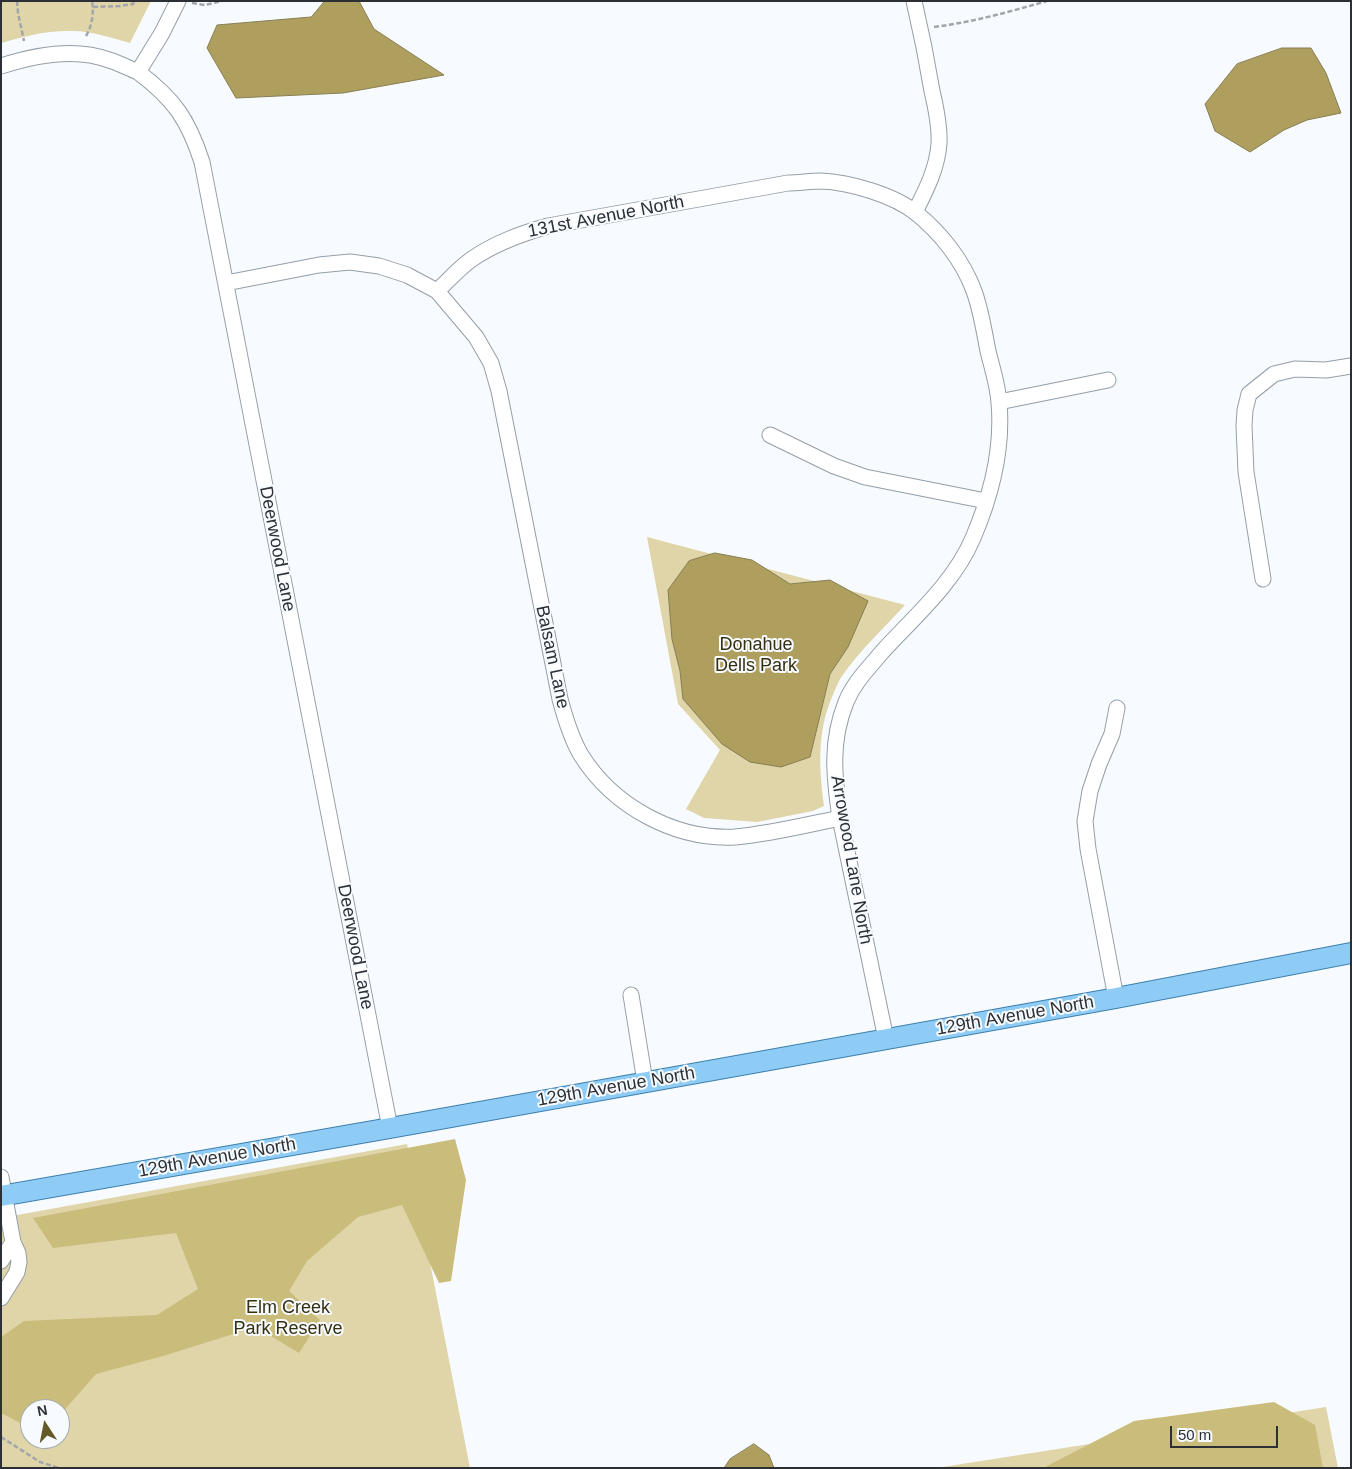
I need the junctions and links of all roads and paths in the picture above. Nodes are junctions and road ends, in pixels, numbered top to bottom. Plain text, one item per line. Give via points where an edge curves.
1 (17, 1) edge
2 (92, 1) edge
3 (134, 1) edge
4 (178, 1) edge
5 (189, 1) edge
6 (222, 1) edge
7 (914, 1) edge
8 (1047, 1) edge
9 (93, 7) junction
10 (920, 29) junction
11 (86, 36) dead end
12 (24, 41) dead end
13 (1, 66) edge
14 (138, 72) junction
15 (915, 212) junction
16 (226, 283) junction
17 (436, 291) junction
18 (1351, 366) edge
19 (1108, 380) dead end
20 (999, 402) junction
21 (770, 435) dead end
22 (986, 500) junction
23 (1263, 579) dead end
24 (1117, 708) dead end
25 (840, 818) junction
26 (1351, 953) edge
27 (631, 995) dead end
28 (1116, 998) junction
29 (886, 1039) junction
30 (645, 1082) junction
31 (390, 1128) junction
32 (2, 1189) edge
33 (13, 1242) junction
34 (1, 1261) edge
35 (1, 1298) edge
36 (1, 1437) edge
37 (59, 1468) edge

1 - 12 path
2 - 9 path
3 - 9 path via 120,6
4 - 14 street
5 - 6 path via 205,5
7 - 10 street
8 - 10 path via 1000,15
9 - 11 path via 91,28
10 - 15 street via 937,115 939,142 936,164
13 - 14 street, Deerwood Lane via 43,55 76,53 108,59
14 - 16 street, Deerwood Lane via 174,104 195,141
15 - 17 street, 131st Avenue North via 886,196 854,186 822,181 788,183 548,226 520,234 470,260
15 - 20 street, Arrowood Lane North via 939,234 959,261 974,291
16 - 17 street via 350,262 379,266
16 - 31 street, Deerwood Lane
17 - 25 street, Balsam Lane via 476,336 491,363 560,699 568,728 599,779 621,800 647,817 704,835 734,837
18 - 23 street via 1326,370 1295,369 1274,374 1249,394 1244,426 1246,472
19 - 20 street
20 - 22 street, Arrowood Lane North via 997,463
21 - 22 street via 865,478
22 - 25 street, Arrowood Lane North via 973,539 954,571 860,677 847,700 837,728 834,760
24 - 28 street via 1112,734 1090,791 1085,821
25 - 29 street, Arrowood Lane North
26 - 28 main road, 129th Avenue North
27 - 30 street
28 - 29 main road, 129th Avenue North
29 - 30 main road, 129th Avenue North
30 - 31 main road, 129th Avenue North
31 - 32 main road, 129th Avenue North
32 - 33 street
33 - 34 street
33 - 35 street via 18,1254 17,1272
36 - 37 path via 40,1462

